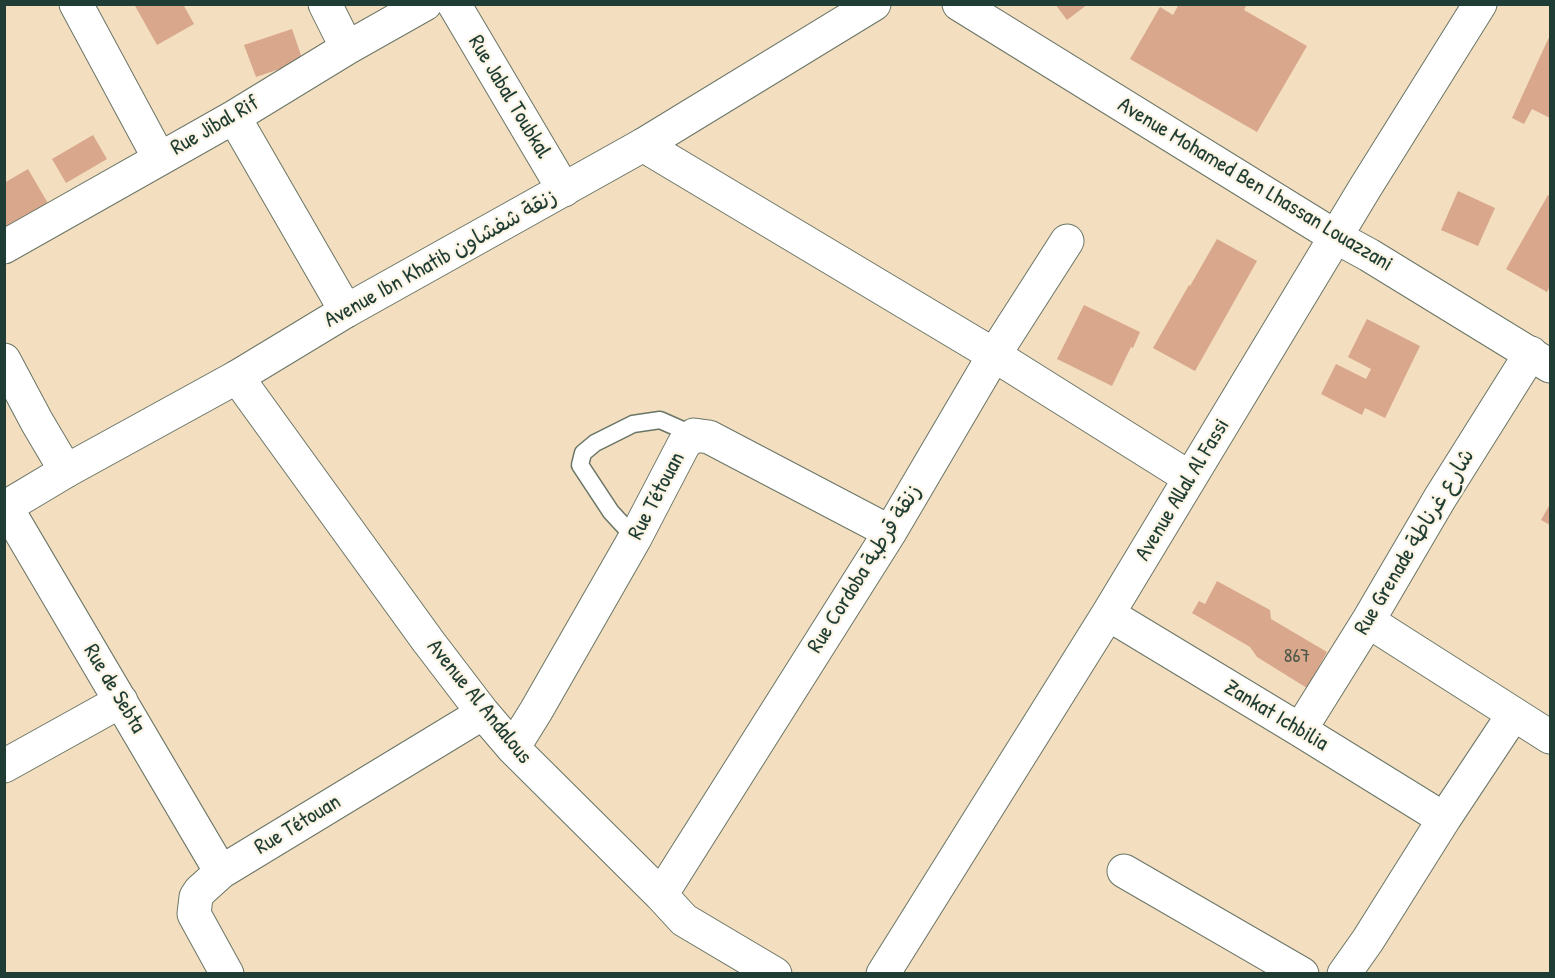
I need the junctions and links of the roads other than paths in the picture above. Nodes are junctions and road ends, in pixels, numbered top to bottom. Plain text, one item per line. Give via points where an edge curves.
1 (76, 4) edge
2 (325, 4) edge
3 (425, 4) edge
4 (454, 4) edge
5 (874, 4) edge
6 (959, 4) edge
7 (1480, 4) edge
8 (347, 48) junction
9 (234, 117) junction
10 (643, 145) junction
11 (159, 159) junction
12 (564, 190) junction
13 (1336, 237) junction
14 (1067, 241) dead end
15 (4, 247) edge
16 (346, 311) junction
17 (994, 355) junction
18 (1541, 359) edge
19 (4, 360) edge
20 (237, 377) junction
21 (694, 435) junction
22 (66, 471) junction
23 (1190, 478) junction
24 (5, 507) edge
25 (890, 531) junction
26 (635, 538) junction
27 (1108, 614) junction
28 (1368, 621) junction
29 (121, 701) junction
30 (483, 713) junction
31 (1513, 715) junction
32 (1300, 730) junction
33 (1551, 738) edge
34 (513, 748) junction
35 (4, 766) edge
36 (1444, 819) junction
37 (1124, 871) dead end
38 (221, 872) junction
39 (661, 895) junction
40 (684, 920) junction
41 (227, 974) edge
42 (733, 974) edge
43 (776, 974) edge
44 (883, 974) edge
45 (1302, 974) edge
46 (1344, 974) edge

1 - 11 street
2 - 8 street
3 - 8 street, Rue Jibal Rif
4 - 12 street, Rue Jabal Toubkal
5 - 10 street, Avenue Ibn Khatib زنقة شفشاون
6 - 13 street, Avenue Mohamed Ben Lhassan Louazzani
7 - 13 street, Avenue Allal Al Fassi
8 - 9 street, Rue Jibal Rif
9 - 11 street, Rue Jibal Rif
9 - 16 street
10 - 12 street, Avenue Ibn Khatib زنقة شفشاون
10 - 17 street
11 - 15 street, Rue Jibal Rif
12 - 16 street, Avenue Ibn Khatib زنقة شفشاون
13 - 18 street, Avenue Mohamed Ben Lhassan Louazzani
13 - 23 street, Avenue Allal Al Fassi
14 - 17 street, Rue Cordoba زنقة قرطبة
16 - 20 street, Avenue Ibn Khatib زنقة شفشاون
17 - 23 street
17 - 25 street, Rue Cordoba زنقة قرطبة
18 - 28 street, Rue Grenade شارع غرناطة via 1440,498
19 - 22 street
20 - 22 street, Avenue Ibn Khatib زنقة شفشاون
20 - 30 street, Avenue Al Andalous
21 - 25 street, Rue Tétouan via 709,437
21 - 26 street, Rue Tétouan via 684,444
21 - 26 lane via 660,420 633,424 595,442 584,453 580,465 611,512
22 - 24 street, Avenue Ibn Khatib زنقة شفشاون
23 - 27 street, Avenue Allal Al Fassi
24 - 29 street, Rue de Sebta
25 - 39 street, Rue Cordoba زنقة قرطبة
26 - 34 street, Rue Tétouan
27 - 32 street, Zankat Ichbilia
27 - 44 street, Avenue Allal Al Fassi
28 - 31 street
28 - 32 street, Rue Grenade شارع غرناطة
29 - 35 street
29 - 38 street, Rue de Sebta
30 - 34 street, Avenue Al Andalous
30 - 38 street, Rue Tétouan
31 - 33 street
31 - 36 street
32 - 36 street, Zankat Ichbilia
34 - 39 street, Avenue Al Andalous
36 - 46 street
37 - 45 street
38 - 41 street, Rue Tétouan via 196,897 194,914
39 - 40 street, Avenue Al Andalous
40 - 42 street
40 - 43 street, Avenue Al Andalous

